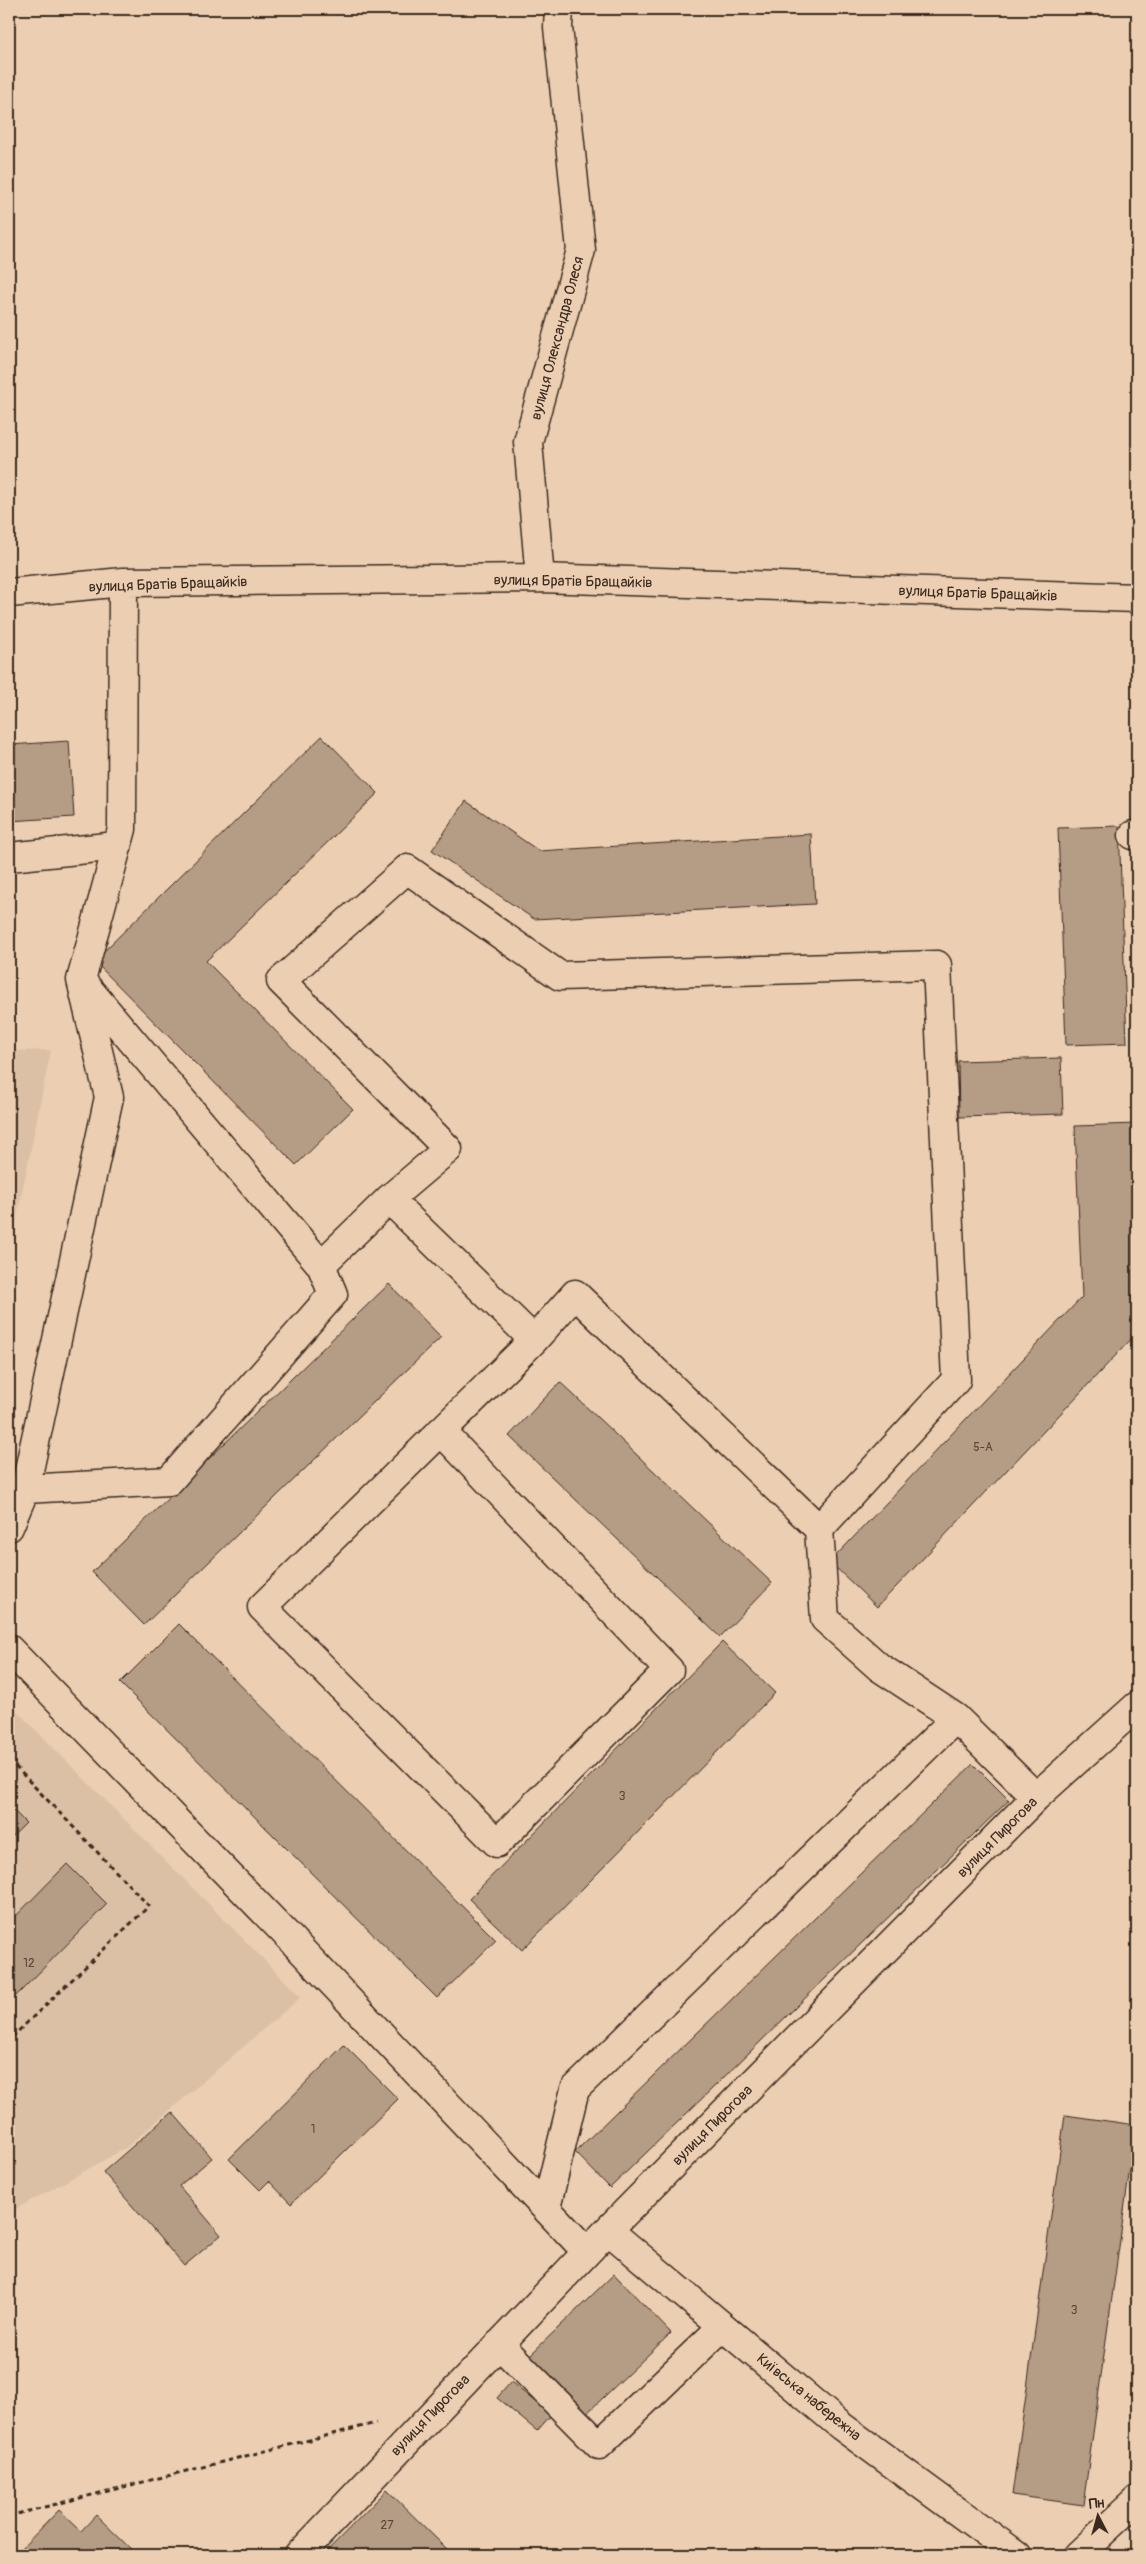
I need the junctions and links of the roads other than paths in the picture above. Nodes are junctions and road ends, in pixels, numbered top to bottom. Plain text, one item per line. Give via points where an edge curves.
1 (559, 9) edge
2 (540, 578) junction
3 (123, 582) junction
4 (9, 593) edge
5 (1137, 598) edge
6 (117, 846) junction
7 (9, 857) edge
8 (80, 980) junction
9 (389, 1199) junction
10 (321, 1265) junction
11 (534, 1340) junction
12 (441, 1431) junction
13 (25, 1489) junction
14 (9, 1527) edge
15 (819, 1530) junction
16 (9, 1648) edge
17 (1137, 1706) edge
18 (956, 1718) junction
19 (1036, 1797) junction
20 (546, 2208) junction
21 (608, 2230) junction
22 (588, 2252) junction
23 (722, 2327) junction
24 (498, 2344) junction
25 (1137, 2500) edge
26 (299, 2555) edge
27 (1017, 2555) edge
28 (1078, 2555) edge

1 - 2 street, вулиця Олександра Олеся via 558,27 582,250 528,442
2 - 3 street, вулиця Братів Бращайків
2 - 5 street, вулиця Братів Бращайків
3 - 4 street, вулиця Братів Бращайків
3 - 6 street via 122,829
6 - 7 street
6 - 8 street
8 - 10 street
8 - 13 street via 109,1097
9 - 10 street
9 - 11 street
9 - 15 street via 448,1149 281,981 407,869 560,976 936,965 956,1380
10 - 13 street via 333,1294 169,1481
11 - 12 street
11 - 15 street via 575,1294
12 - 12 street via 669,1670 497,1843 262,1606
13 - 14 street
15 - 18 street via 825,1619 879,1667
16 - 20 street
17 - 19 street, вулиця Пирогова
18 - 19 street
18 - 20 street via 576,2089
19 - 21 street, вулиця Пирогова
20 - 22 street
21 - 22 street, вулиця Пирогова
21 - 23 street, Київська набережна
22 - 24 street, вулиця Пирогова
23 - 24 street via 599,2445
23 - 27 street, Київська набережна via 841,2426
24 - 26 street, вулиця Пирогова
25 - 28 street

